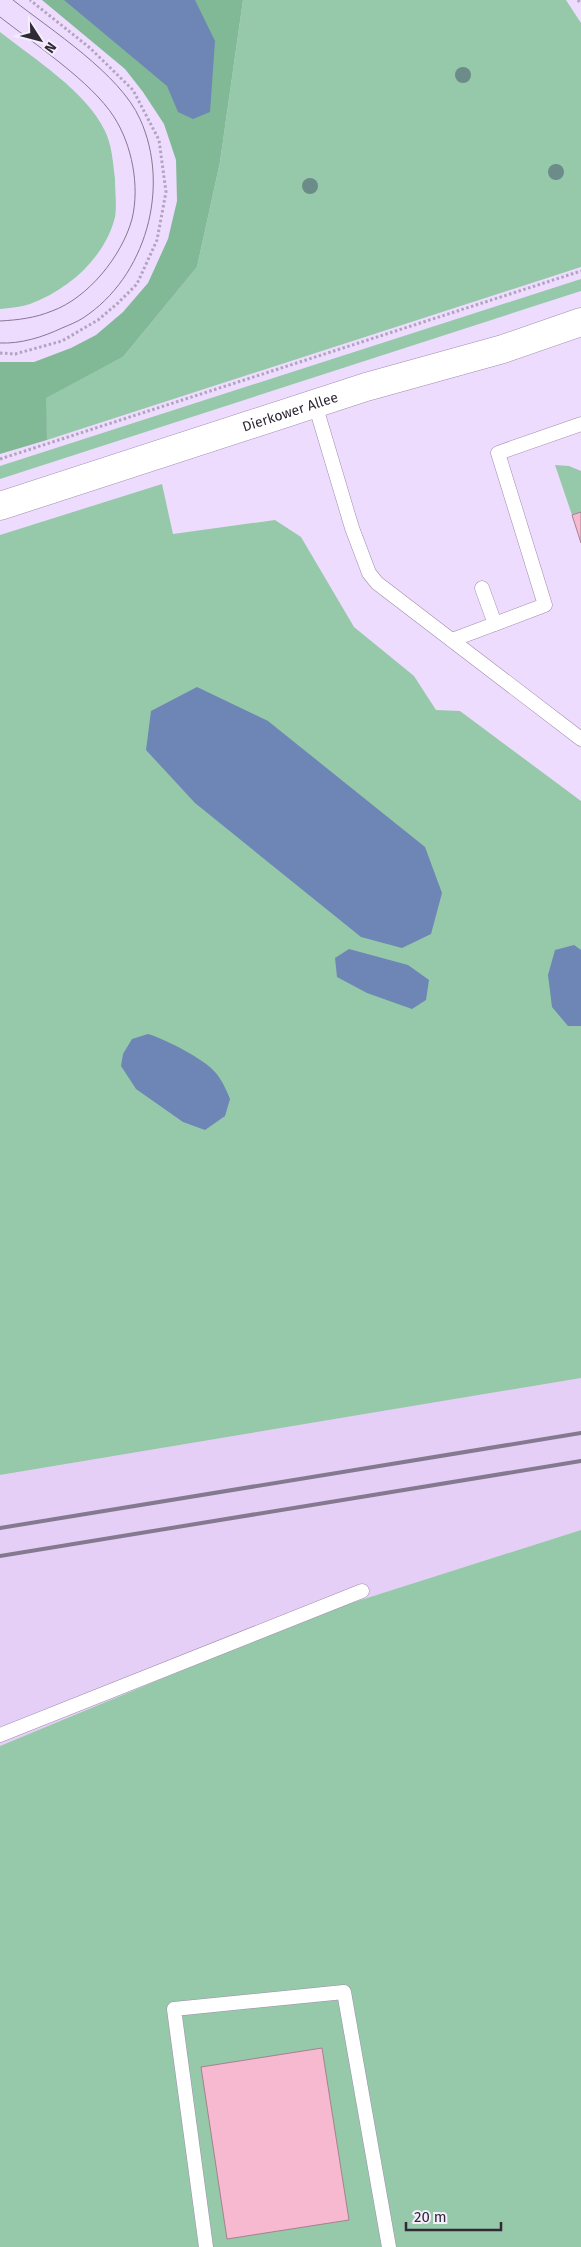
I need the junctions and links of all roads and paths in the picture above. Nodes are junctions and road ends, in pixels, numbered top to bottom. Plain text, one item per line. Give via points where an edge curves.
1 (30, 0) edge
2 (578, 0) edge
3 (581, 4) edge
4 (581, 271) edge
5 (581, 322) edge
6 (0, 354) edge
7 (316, 404) junction
8 (581, 424) edge
9 (0, 459) edge
10 (0, 506) edge
11 (482, 588) dead end
12 (494, 624) junction
13 (452, 640) junction
14 (581, 739) edge
15 (362, 1591) dead end
16 (0, 1735) edge
17 (206, 2247) edge
18 (389, 2247) edge

1 - 6 path via 90,48 133,90 159,140 166,192 157,240 137,284 118,303 98,320 62,341 15,354
2 - 3 path
4 - 9 path
5 - 7 main road, Dierkower Allee via 503,349
7 - 10 main road, Dierkower Allee
7 - 13 lane via 352,528 369,573 377,583
8 - 12 lane via 498,453 545,605
11 - 12 lane
12 - 13 lane
13 - 14 lane
15 - 16 lane
17 - 18 lane via 174,2009 344,1992

